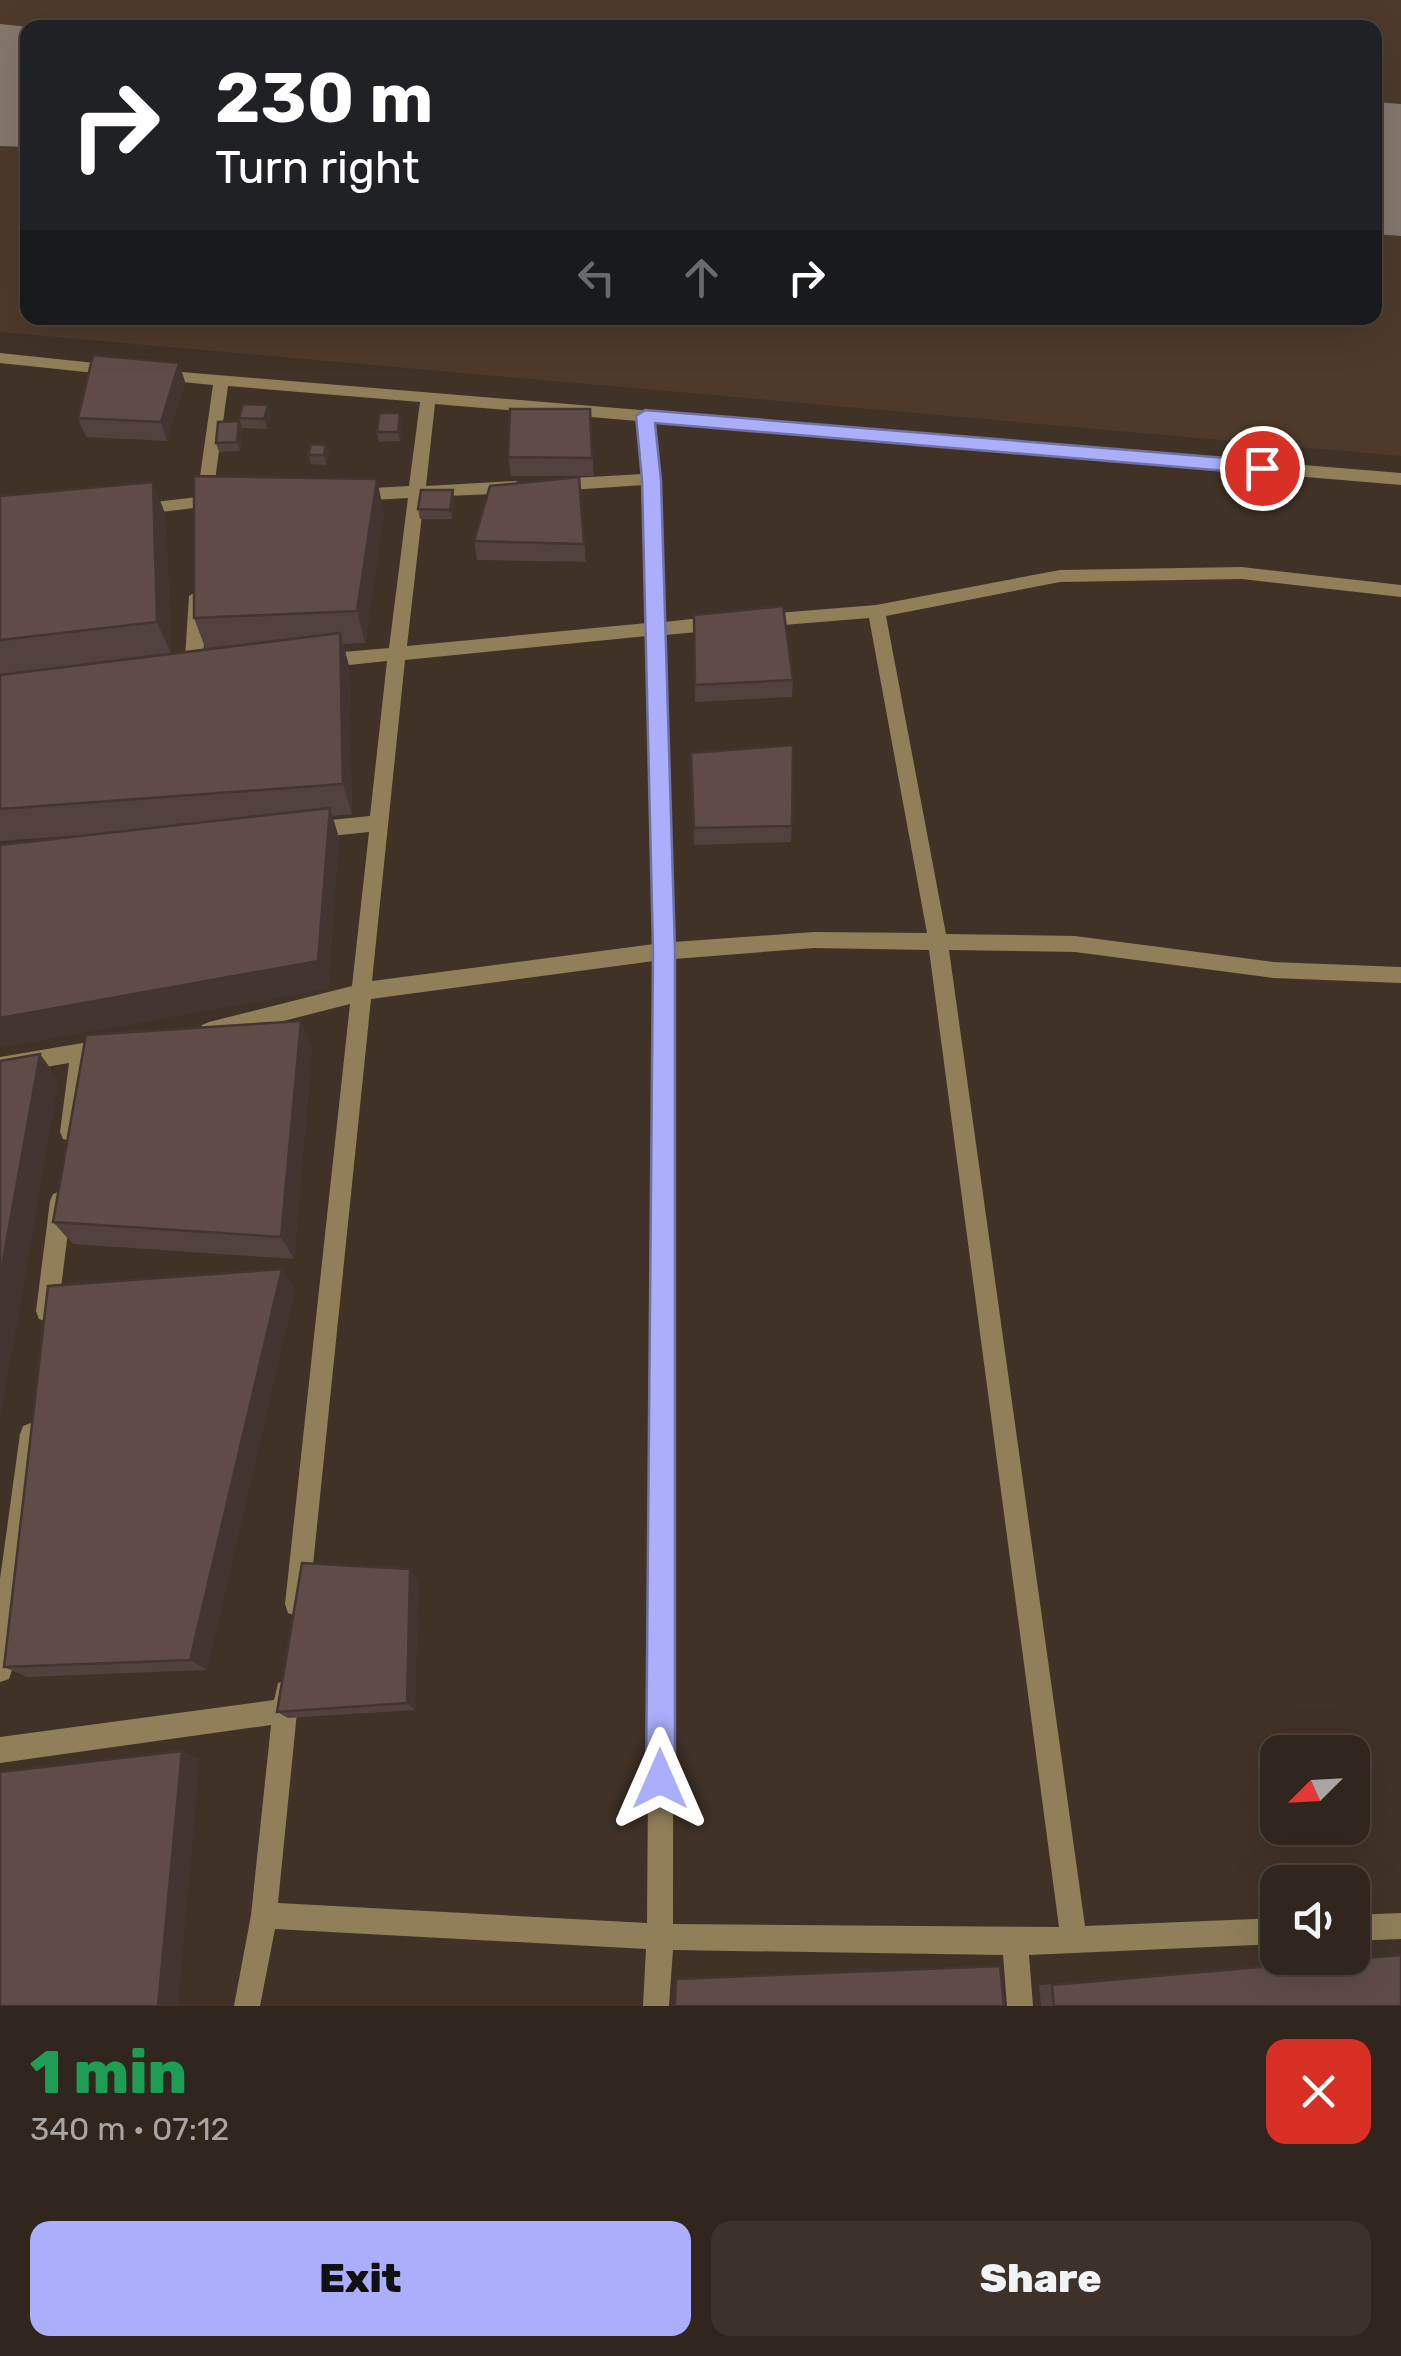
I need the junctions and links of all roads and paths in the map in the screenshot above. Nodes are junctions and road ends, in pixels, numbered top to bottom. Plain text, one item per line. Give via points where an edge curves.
1 (0, 358) edge
2 (221, 381) junction
3 (428, 398) junction
4 (645, 416) junction
5 (652, 480) junction
6 (1401, 480) edge
7 (415, 493) junction
8 (338, 496) edge
9 (242, 499) edge
10 (204, 500) junction
11 (111, 512) edge
12 (203, 520) edge
13 (199, 578) edge
14 (1401, 591) edge
15 (876, 612) junction
16 (656, 627) junction
17 (397, 652) junction
18 (304, 662) edge
19 (193, 674) edge
20 (379, 823) junction
21 (284, 833) edge
22 (938, 942) junction
23 (664, 950) junction
24 (1401, 974) edge
25 (360, 993) junction
26 (185, 1035) edge
27 (133, 1044) edge
28 (80, 1053) junction
29 (0, 1066) edge
30 (68, 1146) edge
31 (64, 1183) edge
32 (44, 1336) edge
33 (34, 1414) edge
34 (294, 1634) edge
35 (0, 1670) edge
36 (289, 1672) edge
37 (285, 1711) junction
38 (0, 1750) edge
39 (264, 1915) junction
40 (1401, 1926) edge
41 (1370, 1927) edge
42 (1260, 1932) edge
43 (660, 1937) junction
44 (1074, 1940) junction
45 (1015, 1942) junction
46 (247, 2006) edge
47 (656, 2006) edge
48 (1020, 2006) edge

1 - 2 street
2 - 3 street
2 - 10 street
3 - 4 street
3 - 7 street
4 - 5 street
4 - 6 street
5 - 7 street
5 - 16 street
7 - 8 street
7 - 17 street
9 - 10 street
10 - 11 street
10 - 12 street
13 - 19 street
14 - 15 street via 1242,573 1060,576
15 - 16 street
15 - 22 street
16 - 17 street
16 - 23 street
17 - 18 street
17 - 20 street
20 - 21 street
20 - 25 street
22 - 23 street via 814,940
22 - 24 street via 1075,944 1273,970
22 - 44 street
23 - 25 street
23 - 43 street
25 - 26 street
25 - 34 street
27 - 28 street
28 - 29 street
28 - 30 street
31 - 32 street
33 - 35 street
36 - 37 street
37 - 38 street
37 - 39 street
39 - 43 street
39 - 46 street
40 - 41 street
42 - 44 street
43 - 45 street
43 - 47 street
44 - 45 street
45 - 48 street

